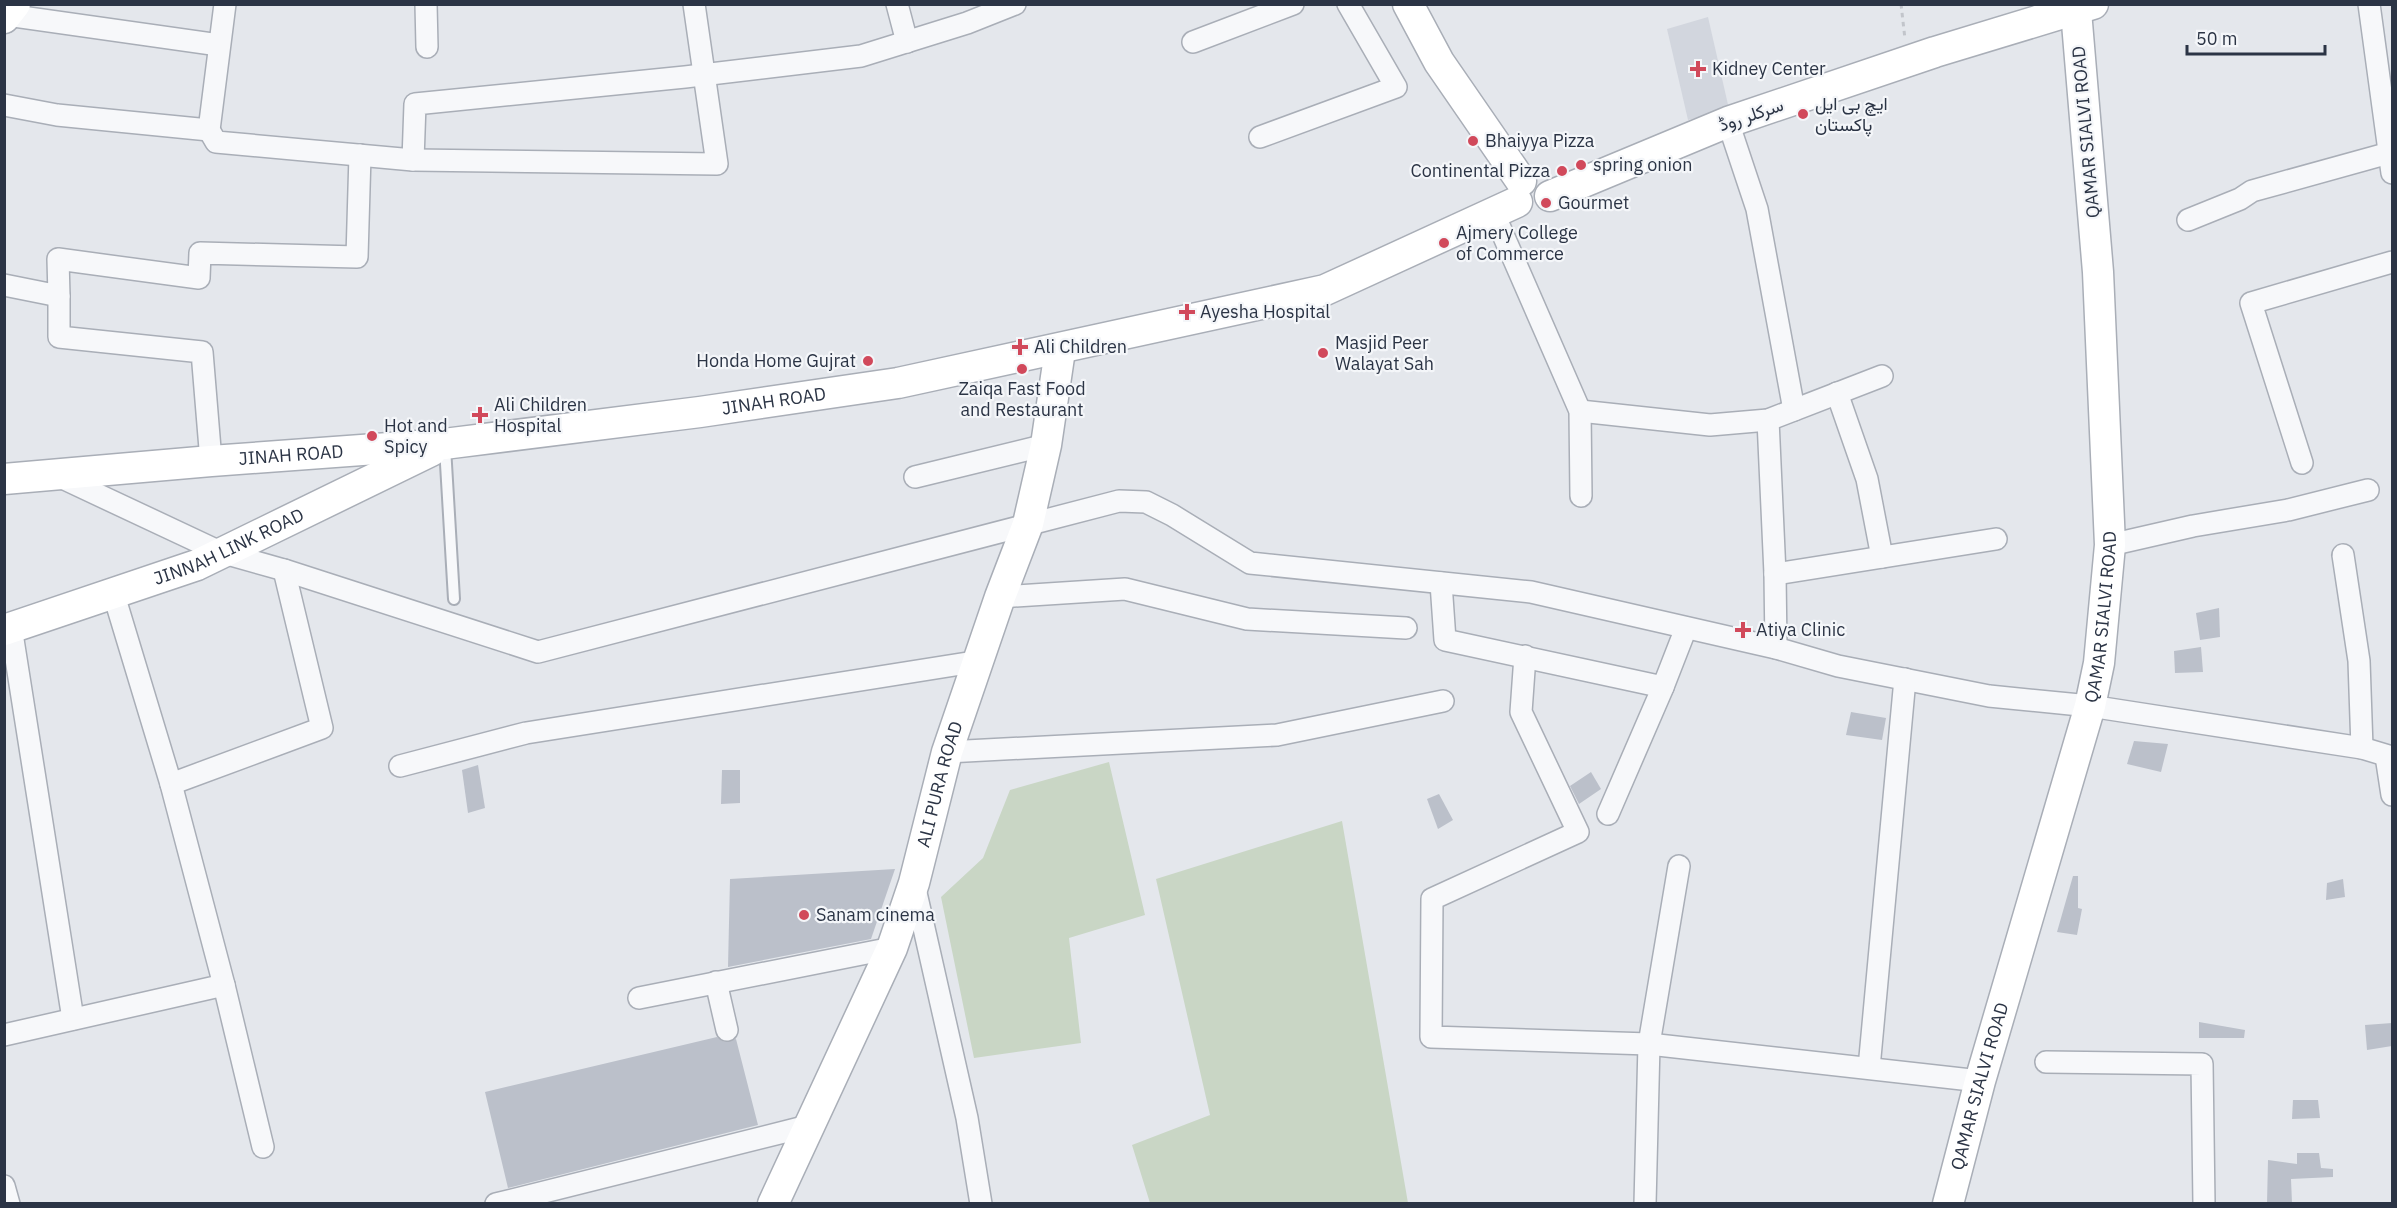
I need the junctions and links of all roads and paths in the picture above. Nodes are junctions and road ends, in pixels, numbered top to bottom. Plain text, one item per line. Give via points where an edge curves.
1 (225, 4) edge
2 (426, 4) edge
3 (694, 4) edge
4 (897, 4) edge
5 (1015, 4) edge
6 (1293, 4) edge
7 (1348, 4) edge
8 (1408, 4) edge
9 (1901, 4) edge
10 (2369, 4) edge
11 (2085, 8) edge
12 (9, 12) edge
13 (907, 42) junction
14 (1193, 42) dead end
15 (219, 45) junction
16 (427, 47) dead end
17 (1907, 62) junction
18 (703, 75) junction
19 (4, 105) edge
20 (1728, 122) junction
21 (209, 130) junction
22 (1260, 137) dead end
23 (360, 156) junction
24 (413, 160) junction
25 (2391, 163) edge
26 (1511, 199) junction
27 (2188, 220) dead end
28 (2392, 261) edge
29 (4, 285) edge
30 (59, 296) junction
31 (1060, 350) junction
32 (1882, 376) dead end
33 (1837, 393) junction
34 (1794, 410) junction
35 (1580, 411) junction
36 (1768, 420) junction
37 (444, 444) junction
38 (1046, 445) junction
39 (211, 460) junction
40 (2302, 463) dead end
41 (54, 475) junction
42 (915, 477) dead end
43 (4, 479) edge
44 (2368, 490) dead end
45 (1581, 496) dead end
46 (1028, 524) junction
47 (1996, 539) dead end
48 (2110, 545) junction
49 (220, 552) junction
50 (2343, 555) dead end
51 (1882, 557) junction
52 (284, 570) junction
53 (1775, 574) junction
54 (1441, 583) junction
55 (113, 592) junction
56 (1000, 597) junction
57 (454, 599) dead end
58 (8, 628) edge
59 (1406, 628) dead end
60 (1686, 628) junction
61 (1776, 648) junction
62 (1525, 656) junction
63 (980, 661) junction
64 (1905, 679) junction
65 (1663, 687) junction
66 (1443, 701) dead end
67 (2090, 706) junction
68 (2362, 748) junction
69 (947, 752) junction
70 (2389, 756) edge
71 (400, 766) dead end
72 (171, 784) junction
73 (2392, 795) edge
74 (1608, 814) dead end
75 (1679, 866) dead end
76 (914, 883) junction
77 (892, 948) junction
78 (716, 982) junction
79 (224, 985) junction
80 (639, 998) dead end
81 (74, 1019) junction
82 (727, 1030) dead end
83 (4, 1035) edge
84 (1649, 1044) junction
85 (2046, 1062) dead end
86 (1869, 1068) junction
87 (1980, 1081) junction
88 (808, 1126) junction
89 (263, 1147) dead end
90 (496, 1203) edge
91 (773, 1203) edge
92 (981, 1203) edge
93 (1645, 1203) edge
94 (1948, 1203) edge
95 (2204, 1203) edge

1 - 15 street
2 - 16 street
3 - 18 street
4 - 13 street
5 - 13 street
6 - 14 street
7 - 22 street via 1396,87
8 - 26 street
9 - 17 path
10 - 25 street
11 - 17 street, سرکلر روڈ
11 - 48 street, QAMAR SIALVI ROAD
12 - 15 street
13 - 18 street via 861,56
15 - 21 street
17 - 20 street, سرکلر روڈ
18 - 24 street via 416,104
18 - 24 street via 717,164
19 - 21 street via 57,115
20 - 26 street, سرکلر روڈ via 1550,196 1545,182 1532,177
20 - 34 street via 1757,209
21 - 23 street via 216,142
23 - 24 street
23 - 30 street via 357,257 200,253 199,278 58,259
25 - 27 street via 2252,191
26 - 31 street, JINAH ROAD via 1325,290
26 - 35 street
28 - 40 street via 2251,303
29 - 30 street
30 - 39 street via 59,337 202,352
31 - 37 street, JINAH ROAD via 886,385
31 - 38 street, ALI PURA ROAD
32 - 33 street
33 - 34 street
33 - 51 street via 1867,479
34 - 36 street
35 - 36 street via 1710,425
35 - 45 street
36 - 53 street
37 - 39 street, JINAH ROAD
37 - 49 street, JINNAH LINK ROAD
37 - 57 lane
38 - 42 street
38 - 46 street, ALI PURA ROAD
39 - 41 street, JINAH ROAD
41 - 43 street, JINAH ROAD
41 - 49 street
44 - 48 street
46 - 52 street via 538,652
46 - 54 street via 1119,501 1146,502 1250,563
46 - 56 street, ALI PURA ROAD
47 - 51 street
48 - 67 street, QAMAR SIALVI ROAD via 2099,663
49 - 52 street
49 - 55 street, JINNAH LINK ROAD via 197,565
50 - 68 street via 2359,661
51 - 53 street
52 - 72 street via 322,728
53 - 61 street
54 - 60 street via 1531,592
54 - 62 street via 1446,640
55 - 58 street, JINNAH LINK ROAD
55 - 72 street
56 - 59 street via 1125,589 1247,619
56 - 63 street, ALI PURA ROAD
58 - 81 street
60 - 61 street
60 - 65 street
61 - 64 street via 1838,666
62 - 65 street
62 - 84 street via 1521,712 1578,832 1432,899 1431,1037
63 - 69 street, ALI PURA ROAD
63 - 71 street via 526,734
64 - 67 street via 1989,696
64 - 86 street
65 - 74 street
66 - 69 street via 1277,735
67 - 68 street
67 - 87 street, QAMAR SIALVI ROAD
68 - 70 street
69 - 76 street, ALI PURA ROAD
70 - 73 street
72 - 79 street
75 - 84 street
76 - 77 street, ALI PURA ROAD
76 - 92 street via 967,1118
77 - 78 street
77 - 88 street, ALI PURA ROAD
78 - 80 street
78 - 82 street
79 - 81 street
79 - 89 street
81 - 83 street
84 - 86 street
84 - 93 street
85 - 95 street via 2202,1064
86 - 87 street
87 - 94 street, QAMAR SIALVI ROAD
88 - 90 street
88 - 91 street, ALI PURA ROAD

